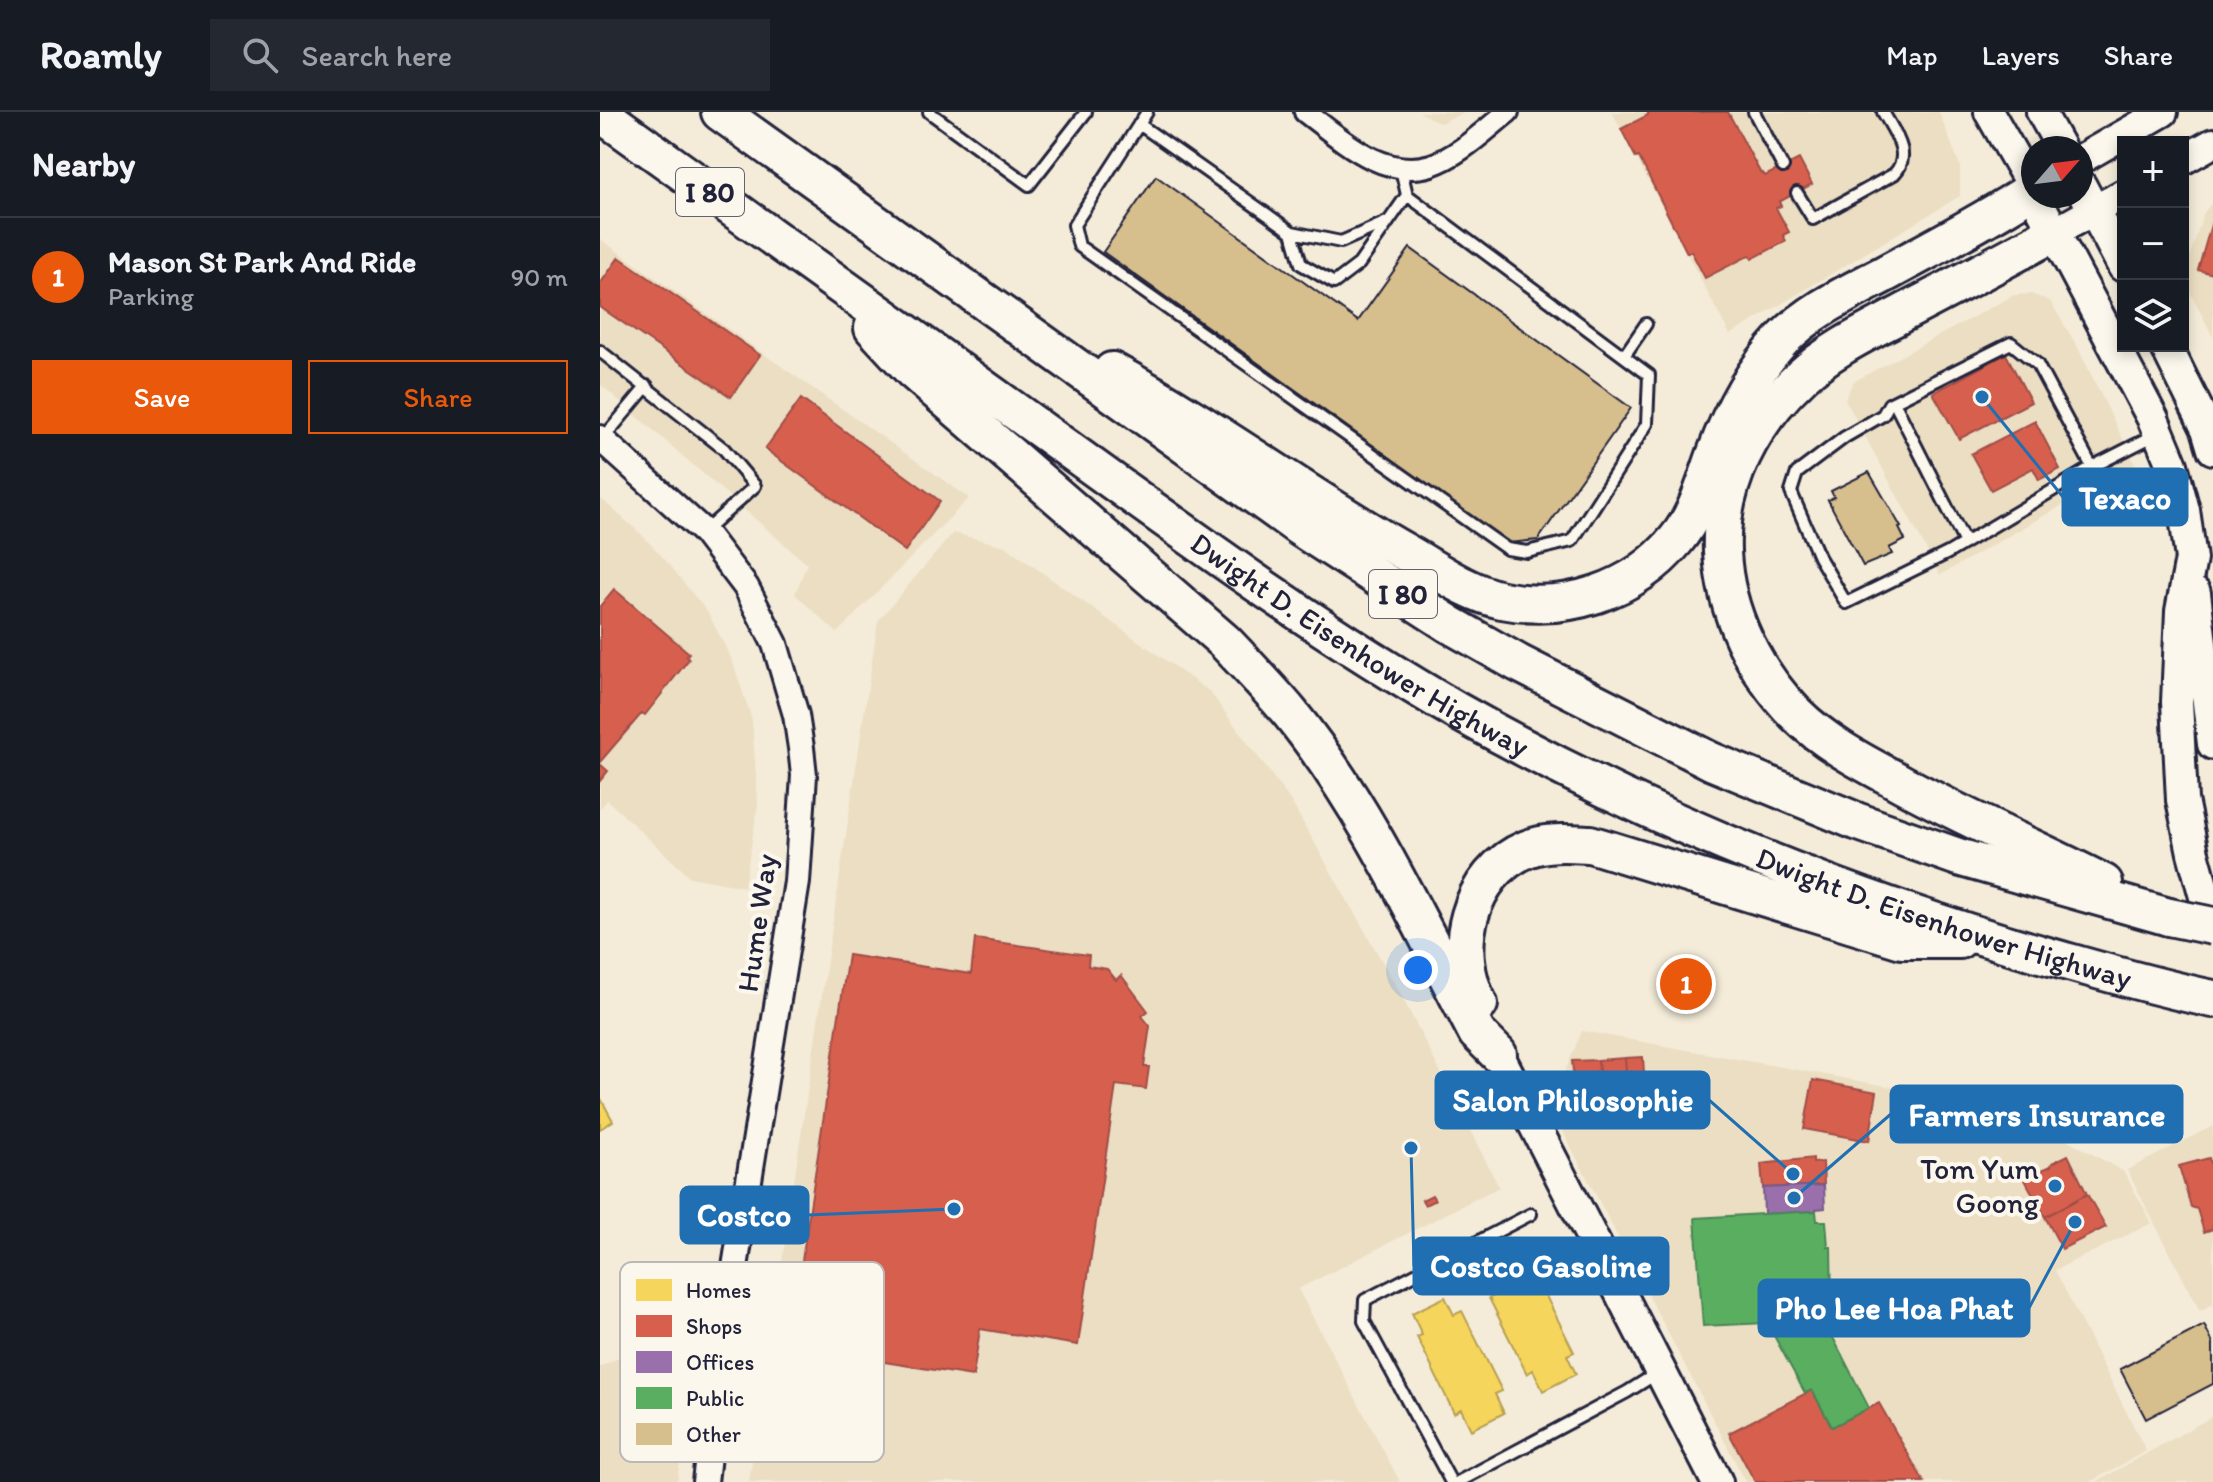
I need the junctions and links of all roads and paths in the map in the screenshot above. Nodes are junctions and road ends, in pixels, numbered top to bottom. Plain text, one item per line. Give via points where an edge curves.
1 (720, 112) edge
2 (929, 112) edge
3 (1086, 112) edge
4 (1147, 112) edge
5 (1305, 112) edge
6 (1508, 112) edge
7 (1754, 112) edge
8 (1883, 112) edge
9 (1989, 112) edge
10 (2041, 112) edge
11 (2163, 112) edge
12 (600, 113) edge
13 (1139, 124) junction
14 (2054, 136) edge
15 (2213, 143) edge
16 (2093, 152) edge
17 (2189, 157) edge
18 (1783, 167) dead end
19 (1401, 169) junction
20 (2021, 170) edge
21 (1797, 193) dead end
22 (1407, 195) junction
23 (2117, 195) edge
24 (2093, 198) edge
25 (2021, 199) edge
26 (2042, 208) edge
27 (2079, 208) edge
28 (2093, 208) edge
29 (1389, 221) junction
30 (1292, 232) junction
31 (2055, 232) junction
32 (2117, 255) edge
33 (820, 271) junction
34 (977, 297) junction
35 (1646, 324) dead end
36 (600, 351) edge
37 (2169, 352) edge
38 (1624, 356) junction
39 (647, 386) junction
40 (1894, 402) junction
41 (2159, 433) junction
42 (601, 439) edge
43 (2213, 449) edge
44 (2092, 467) junction
45 (704, 532) junction
46 (1965, 543) junction
47 (2191, 559) junction
48 (2213, 744) edge
49 (2169, 917) junction
50 (2213, 926) edge
51 (1993, 940) junction
52 (2202, 997) edge
53 (1498, 1054) junction
54 (1531, 1214) dead end
55 (736, 1262) edge
56 (1661, 1371) junction
57 (707, 1462) edge
58 (705, 1482) edge
59 (1451, 1482) edge
60 (1458, 1482) edge
61 (1717, 1482) edge

1 - 34 highway, Dwight D. Eisenhower Highway / I 80
2 - 3 lane via 1029,185
4 - 13 lane
5 - 19 street via 1359,152
6 - 19 street via 1432,165
7 - 18 lane
8 - 21 lane via 1904,154 1894,174 1813,219
9 - 20 main road
10 - 14 main road
11 - 16 main road
12 - 33 highway, Dwight D. Eisenhower Highway / I 80
13 - 30 lane
13 - 38 lane via 1074,225 1079,246 1507,549 1527,552 1572,541 1647,424 1649,375
15 - 17 main road
19 - 22 lane
22 - 29 lane
22 - 38 lane
23 - 24 main road
25 - 34 highway via 1849,293 1784,338 1756,372 1731,416 1693,515 1676,540 1635,576 1607,591 1540,605 1499,600 1460,584 1342,516 1167,401
26 - 31 main road
27 - 31 main road
28 - 32 main road
29 - 30 lane via 1341,242
29 - 30 lane via 1359,264 1334,283 1301,264
31 - 41 main road
31 - 49 highway via 1844,346 1804,374 1772,406 1733,476 1721,532 1723,571 1747,646 1770,684 1827,740 1917,792
33 - 51 highway, Dwight D. Eisenhower Highway / I 80 via 1244,574 1458,711 1685,825 1800,874
33 - 53 highway via 913,371 1224,641 1267,686 1369,830 1477,1033
34 - 49 highway, Dwight D. Eisenhower Highway / I 80 via 1299,527 1451,625 1589,701 1711,761 1856,821 1958,857
35 - 38 lane
36 - 39 lane
37 - 43 main road
39 - 42 lane
39 - 45 lane via 724,449 755,486
40 - 44 lane via 2011,343 2037,364
40 - 46 lane
40 - 46 lane via 1797,473 1791,492 1819,557 1846,603
41 - 44 lane
41 - 47 main road via 2184,510
42 - 45 street, Hume Way
44 - 46 lane
45 - 55 street, Hume Way via 746,587 775,644 796,715 804,775 797,882
47 - 48 main road
47 - 50 main road via 2181,611 2177,702 2182,800
49 - 50 highway, Dwight D. Eisenhower Highway / I 80, bridge
51 - 52 highway, Dwight D. Eisenhower Highway / I 80
51 - 53 highway via 1902,940 1590,844 1527,849 1496,870 1477,895 1467,922 1471,988
53 - 56 main road
54 - 59 lane via 1365,1300 1364,1321
56 - 60 lane
56 - 61 main road
57 - 58 street, Hume Way

